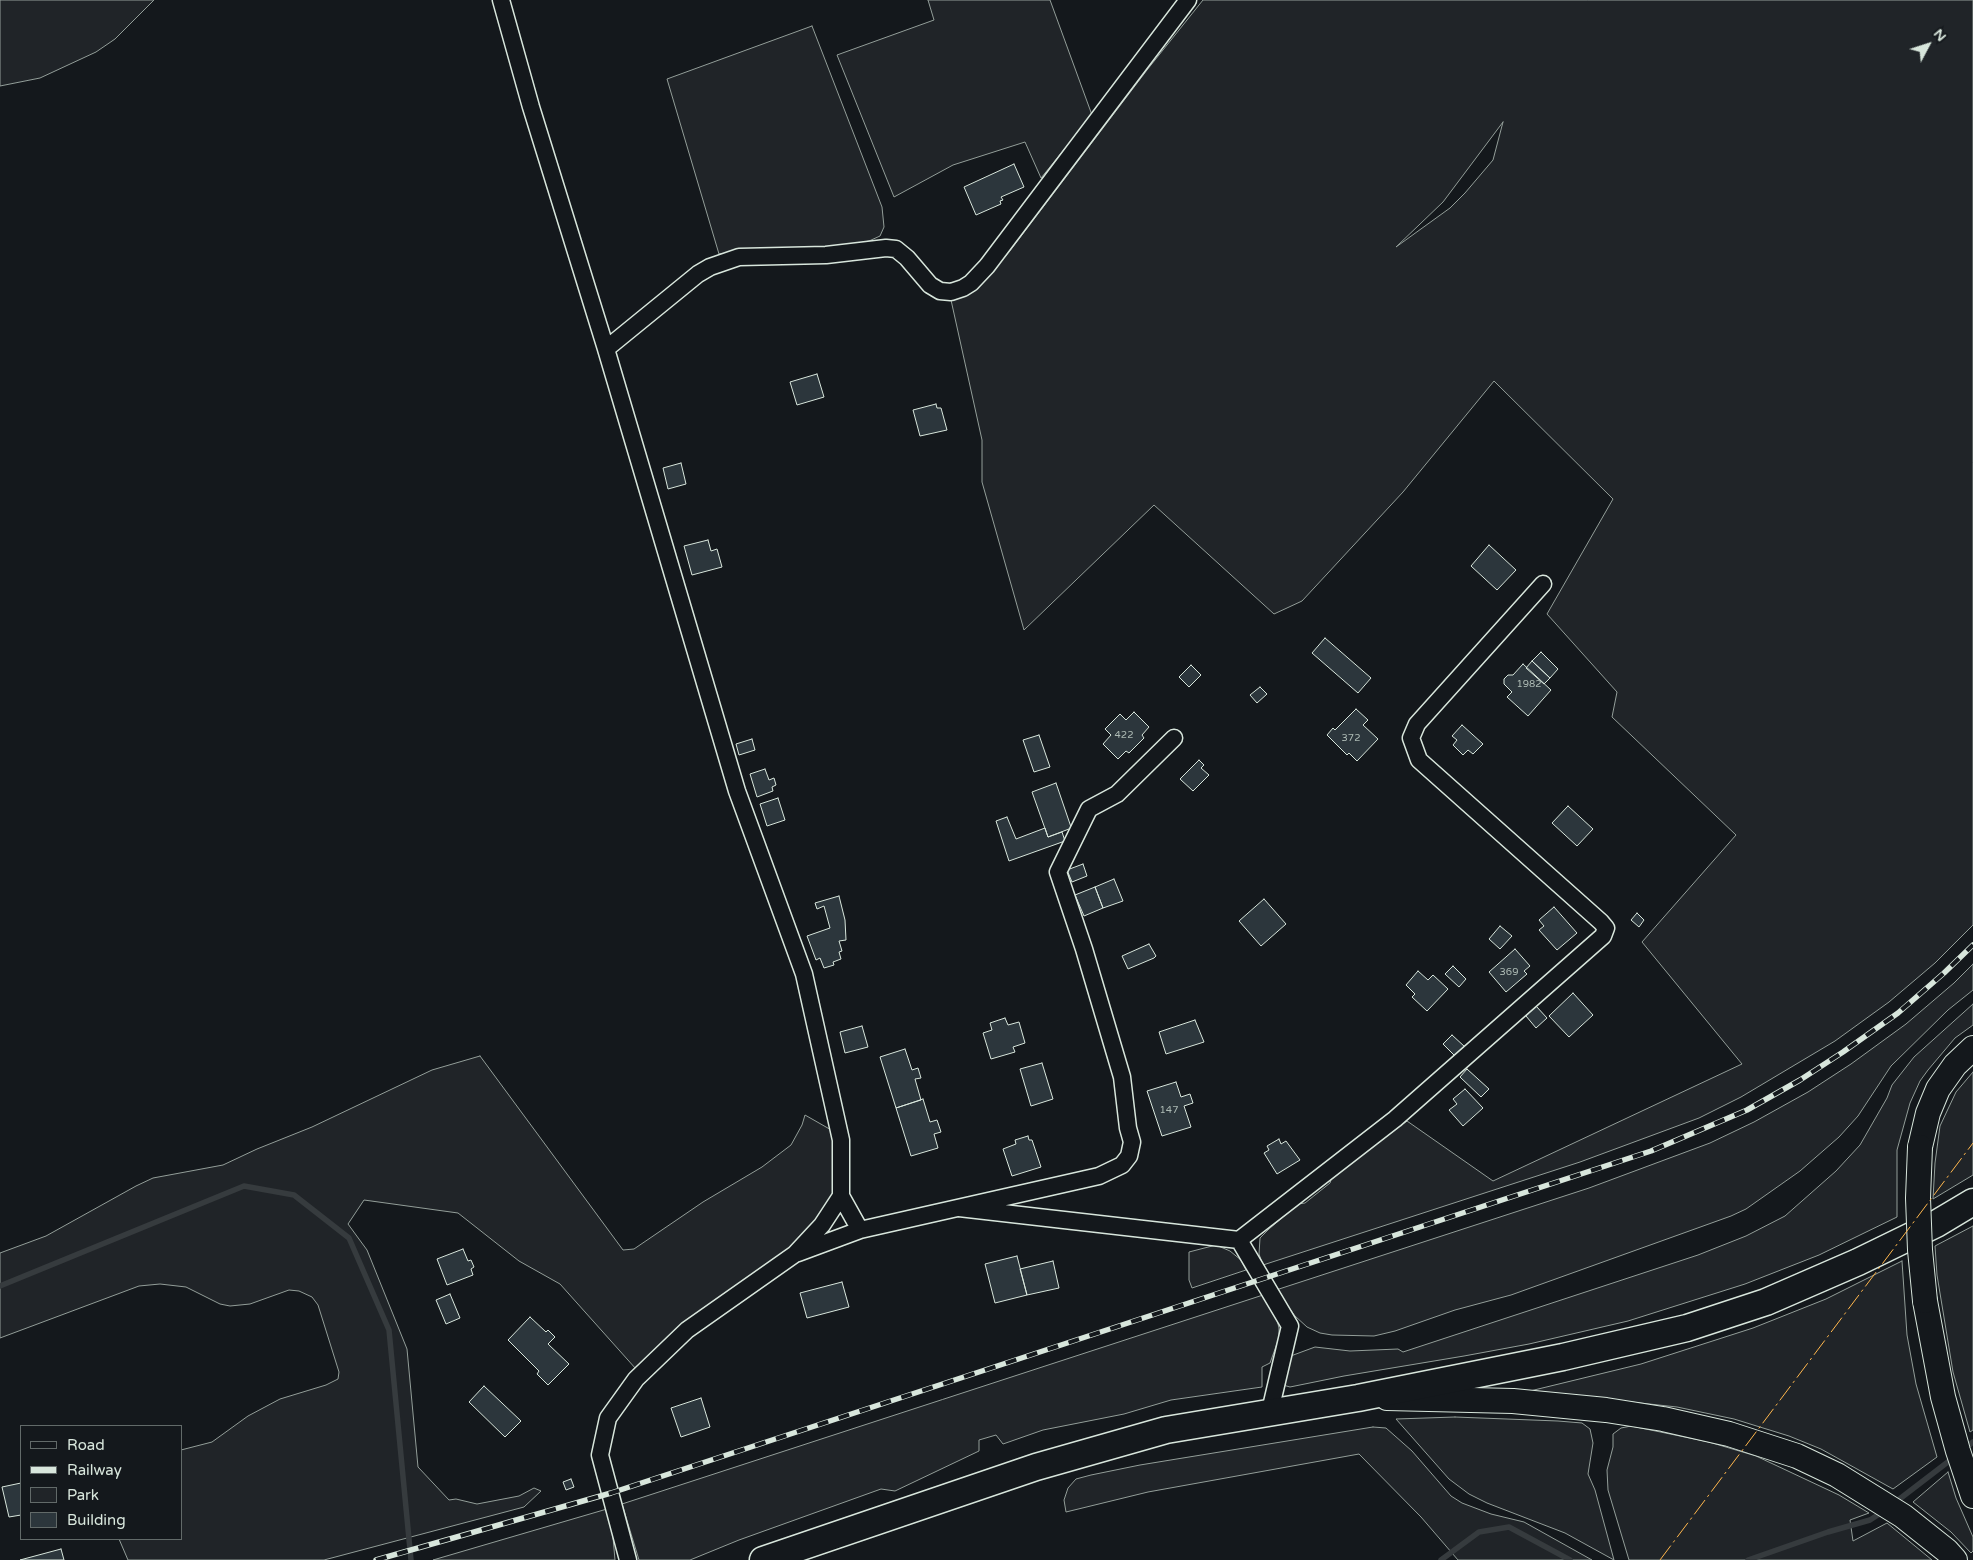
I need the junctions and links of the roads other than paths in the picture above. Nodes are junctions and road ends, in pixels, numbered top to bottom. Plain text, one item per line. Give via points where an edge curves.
1 (500, 0) edge
2 (1188, 0) edge
3 (606, 348) junction
4 (1543, 584) dead end
5 (1174, 738) dead end
6 (1973, 1048) edge
7 (841, 1196) junction
8 (1973, 1202) edge
9 (959, 1208) junction
10 (860, 1230) junction
11 (1239, 1240) junction
12 (795, 1254) junction
13 (1358, 1398) junction
14 (1270, 1411) junction
15 (1973, 1496) edge
16 (628, 1560) edge
17 (762, 1560) edge
18 (1955, 1560) edge

1 - 3 street
2 - 3 street via 987,266 963,288 940,291 930,285 896,249 826,256 739,257 698,274
3 - 7 street via 737,791 804,974 841,1140
4 - 11 street via 1417,724 1411,738 1419,760 1601,922 1606,928 1603,936 1395,1119
5 - 9 street via 1118,794 1088,809 1058,872 1122,1077 1132,1142 1129,1156 1122,1165 1099,1176
6 - 15 main road, bridge via 1938,1089 1928,1112 1920,1147 1918,1198 1925,1301 1943,1397
7 - 10 street
7 - 12 street via 822,1225
8 - 13 main road via 1858,1262 1766,1302 1686,1328 1563,1357
9 - 10 street
9 - 11 street
10 - 12 street
11 - 14 street via 1290,1326
12 - 16 street via 687,1330 636,1379 608,1418 600,1455
13 - 14 main road
13 - 18 main road via 1513,1400 1663,1419 1737,1436 1797,1456 1837,1475 1903,1516
14 - 17 main road via 1166,1430 1036,1467

